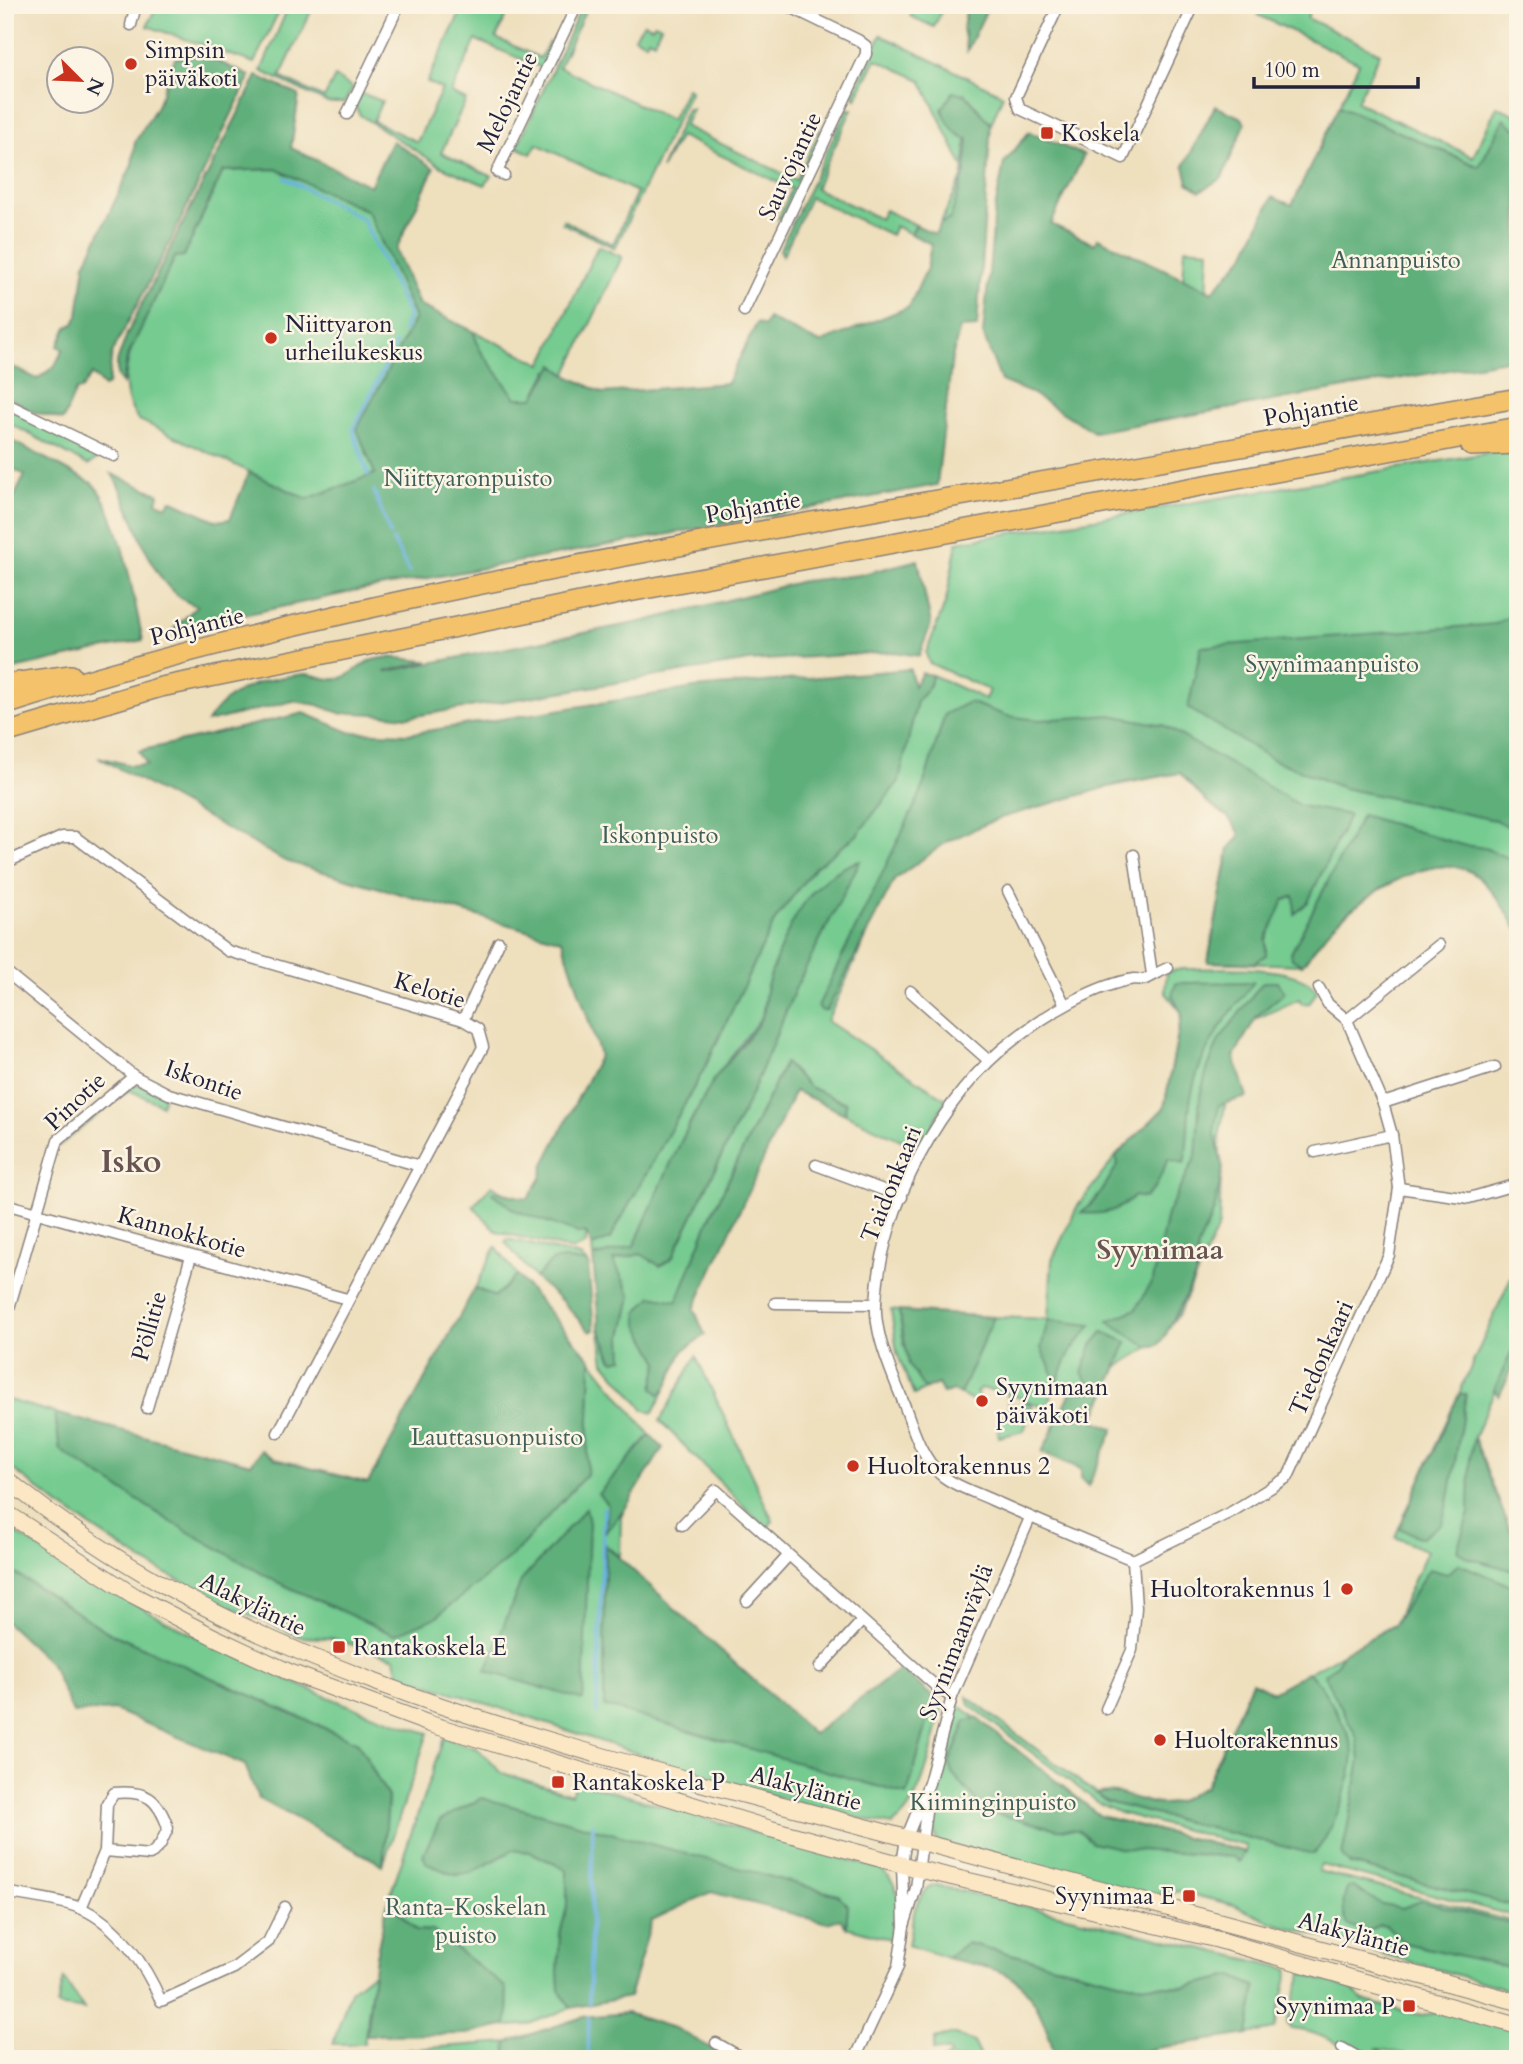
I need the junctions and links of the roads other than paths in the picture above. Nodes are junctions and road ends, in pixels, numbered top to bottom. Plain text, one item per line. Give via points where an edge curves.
1 (136, 5) edge
2 (398, 5) edge
3 (577, 5) edge
4 (786, 5) edge
5 (1059, 5) edge
6 (1194, 5) edge
7 (131, 25) dead end
8 (346, 114) dead end
9 (504, 175) dead end
10 (744, 312) dead end
11 (1518, 398) edge
12 (5, 402) edge
13 (1518, 427) edge
14 (1518, 444) edge
15 (1397, 450) junction
16 (114, 456) dead end
17 (134, 667) junction
18 (5, 684) edge
19 (5, 705) edge
20 (5, 733) edge
21 (1134, 855) dead end
22 (5, 863) edge
23 (1008, 891) dead end
24 (499, 942) dead end
25 (1439, 946) dead end
26 (1168, 968) dead end
27 (5, 971) edge
28 (1152, 974) junction
29 (1319, 988) dead end
30 (910, 991) dead end
31 (1065, 1005) junction
32 (463, 1020) junction
33 (1347, 1020) junction
34 (988, 1060) junction
35 (1495, 1067) dead end
36 (134, 1076) junction
37 (1383, 1103) junction
38 (1392, 1135) junction
39 (1315, 1152) dead end
40 (816, 1165) dead end
41 (420, 1166) junction
42 (1518, 1184) edge
43 (1399, 1188) junction
44 (902, 1197) junction
45 (5, 1204) edge
46 (35, 1212) junction
47 (191, 1256) junction
48 (347, 1300) junction
49 (775, 1303) dead end
50 (876, 1304) junction
51 (5, 1322) edge
52 (147, 1408) dead end
53 (278, 1433) dead end
54 (5, 1478) edge
55 (5, 1512) edge
56 (1030, 1518) junction
57 (682, 1525) dead end
58 (788, 1556) junction
59 (1133, 1560) junction
60 (747, 1601) dead end
61 (862, 1621) junction
62 (820, 1668) dead end
63 (952, 1697) junction
64 (1106, 1709) dead end
65 (914, 1841) junction
66 (105, 1851) junction
67 (910, 1867) junction
68 (5, 1892) edge
69 (285, 1907) dead end
70 (81, 1908) junction
71 (904, 1926) junction
72 (1518, 2003) edge
73 (1518, 2026) edge
74 (716, 2043) dead end
75 (1342, 2048) dead end
76 (744, 2059) edge
77 (855, 2059) edge
78 (1158, 2059) edge
79 (1164, 2059) edge
80 (1361, 2059) edge

1 - 7 street
2 - 8 street
3 - 9 street, Melojantie via 497,172
4 - 10 street, Sauvojantie via 859,40 866,46 866,54
5 - 6 street via 1016,97 1020,109 1123,158
11 - 17 highway, Pohjantie via 628,554 296,626
12 - 16 street
13 - 15 highway, Pohjantie
14 - 15 highway
15 - 20 highway, Pohjantie via 634,591 174,684
17 - 18 highway
17 - 19 highway, Pohjantie
21 - 28 street
22 - 32 street, Kelotie via 62,837 75,836 228,951
23 - 31 street
24 - 32 street
25 - 33 street
26 - 28 street, Taidonkaari
27 - 36 street, Iskontie
28 - 31 street, Taidonkaari
29 - 33 street, Tiedonkaari via 1328,1004
30 - 34 street
31 - 34 street, Taidonkaari
32 - 41 street, Kelotie via 478,1030 483,1047
33 - 37 street, Tiedonkaari
34 - 44 street, Taidonkaari via 937,1125
35 - 37 street
36 - 41 street, Iskontie via 181,1099
36 - 46 street, Pinotie via 58,1140
37 - 38 street, Tiedonkaari
38 - 39 street
38 - 43 street, Tiedonkaari
40 - 44 street
41 - 48 street, Kelotie
42 - 43 street via 1469,1198
43 - 59 street, Tiedonkaari via 1389,1255 1288,1477 1233,1511
44 - 50 street, Taidonkaari via 883,1255
45 - 46 street, Kannokkotie
46 - 47 street, Kannokkotie
46 - 51 street, Pinotie
47 - 48 street, Kannokkotie
47 - 52 street, Pöllitie
48 - 53 street, Kelotie
49 - 50 street
50 - 56 street, Taidonkaari via 889,1366 932,1464 954,1483
54 - 65 main road, Alakyläntie via 49,1514 143,1575 298,1651 400,1690 698,1784
55 - 67 main road, Alakyläntie via 133,1595 315,1682 525,1754
56 - 59 street
56 - 63 street, Syynimaanväylä
57 - 58 street via 716,1490
58 - 60 street
58 - 61 street
59 - 64 street via 1136,1608 1132,1650
61 - 62 street
61 - 63 street
63 - 65 street, Syynimaanväylä
65 - 67 street
65 - 67 street, Syynimaanväylä
65 - 72 main road, Alakyläntie
66 - 66 street via 150,1855 168,1828 161,1807 146,1796 114,1793 107,1804
66 - 70 street
67 - 71 street
67 - 71 street via 916,1888
67 - 73 main road, Alakyläntie via 1219,1940
68 - 70 street
69 - 70 street via 268,1942 234,1968 161,2001 111,1927
71 - 77 street via 898,1967
74 - 76 street
75 - 80 street
78 - 79 street

